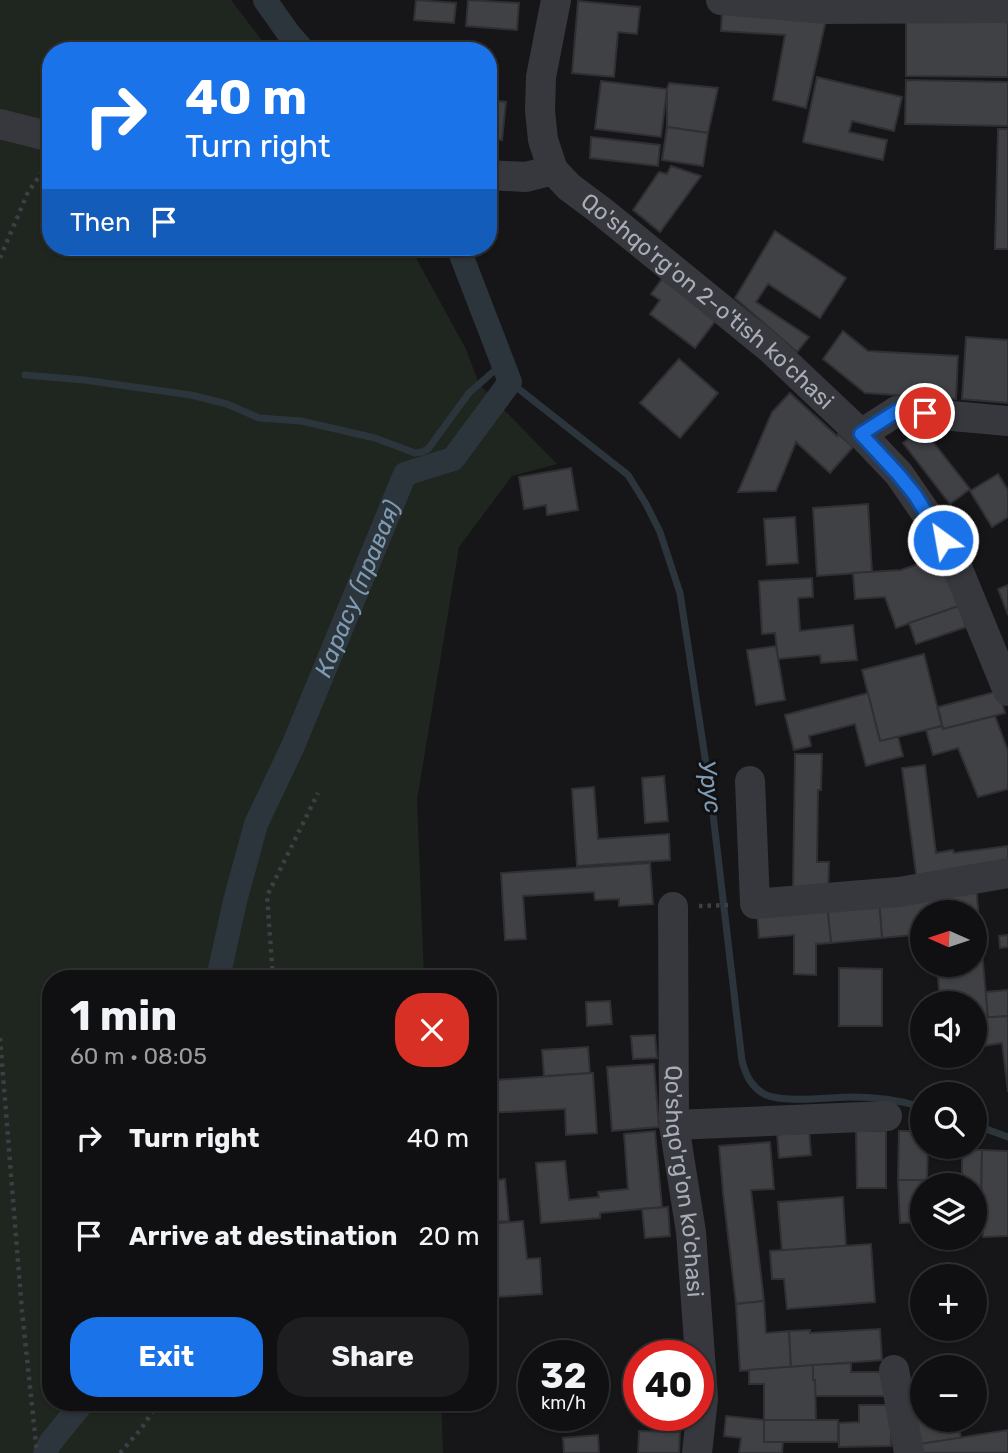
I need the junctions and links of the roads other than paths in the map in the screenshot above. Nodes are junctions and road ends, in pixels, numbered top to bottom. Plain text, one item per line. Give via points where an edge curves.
1 (556, 0) edge
2 (721, 0) edge
3 (1008, 8) edge
4 (0, 124) edge
5 (42, 145) edge
6 (553, 170) junction
7 (497, 175) edge
8 (1008, 421) edge
9 (861, 434) junction
10 (1008, 691) edge
11 (750, 782) dead end
12 (1008, 873) edge
13 (674, 907) road end
14 (887, 1116) dead end
15 (674, 1125) junction
16 (894, 1370) dead end
17 (697, 1453) edge
18 (909, 1453) edge

1 - 6 street via 541,77 540,111
2 - 3 street via 825,9
4 - 5 street
6 - 7 street via 526,177
6 - 9 street, Qo'shqo'rg'on 2-o'tish ko'chasi via 771,349
8 - 9 street via 897,411
9 - 10 street, Qo'shqo'rg'on 2-o'tish ko'chasi via 915,495 943,540 966,584
11 - 12 street via 755,904 899,892
13 - 15 street, Qo'shqo'rg'on ko'chasi
14 - 15 street
15 - 17 street, Qo'shqo'rg'on ko'chasi via 691,1233 703,1398
16 - 18 street

